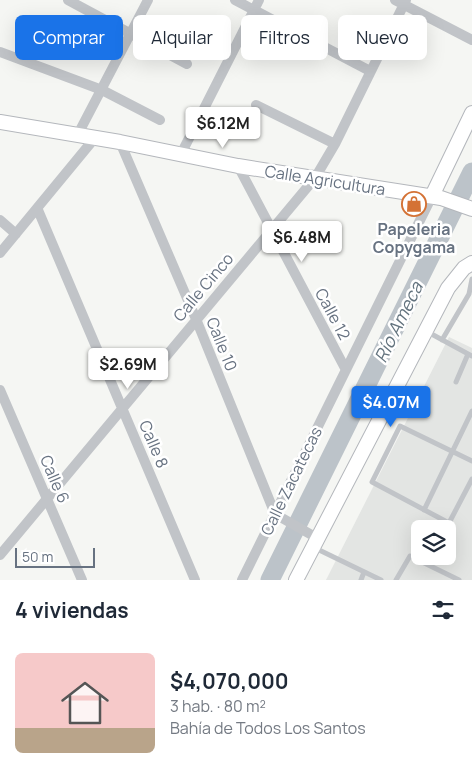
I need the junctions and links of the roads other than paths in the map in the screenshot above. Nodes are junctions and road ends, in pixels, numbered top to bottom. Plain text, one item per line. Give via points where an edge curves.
1 (68, 0) edge
2 (148, 0) edge
3 (235, 0) edge
4 (259, 0) edge
5 (401, 1) edge
6 (254, 10) junction
7 (131, 33) junction
8 (472, 40) edge
9 (0, 52) edge
10 (187, 64) dead end
11 (370, 71) junction
12 (102, 90) junction
13 (256, 105) dead end
14 (472, 113) edge
15 (160, 120) dead end
16 (0, 122) edge
17 (77, 136) junction
18 (94, 139) junction
19 (120, 142) junction
20 (335, 144) junction
21 (180, 156) junction
22 (238, 166) junction
23 (315, 178) junction
24 (436, 197) junction
25 (471, 209) edge
26 (38, 210) junction
27 (0, 220) edge
28 (271, 230) junction
29 (16, 234) junction
30 (0, 253) edge
31 (472, 263) edge
32 (472, 278) edge
33 (471, 295) edge
34 (196, 319) junction
35 (425, 331) junction
36 (442, 340) junction
37 (470, 355) edge
38 (346, 370) junction
39 (456, 382) dead end
40 (0, 390) edge
41 (122, 409) junction
42 (472, 411) edge
43 (453, 452) junction
44 (472, 462) edge
45 (472, 479) edge
46 (47, 498) junction
47 (424, 510) junction
48 (275, 514) junction
49 (313, 539) junction
50 (0, 555) edge
51 (364, 572) junction
52 (242, 578) edge
53 (82, 580) edge
54 (194, 580) edge
55 (296, 580) edge
56 (361, 580) edge
57 (381, 580) edge
58 (396, 580) edge
59 (459, 580) edge

1 - 7 street
2 - 7 street
3 - 6 street
4 - 6 street
5 - 8 street
5 - 11 street, Calle Cinco
6 - 11 street
6 - 21 street
7 - 10 street
7 - 12 street
9 - 12 street
11 - 20 street, Calle Cinco
12 - 15 street
12 - 17 street
13 - 20 street
14 - 24 street, Calle Zacatecas
16 - 17 street, Calle Agricultura
17 - 18 street, Calle Agricultura
18 - 19 street, Calle Agricultura
18 - 26 street
19 - 21 street, Calle Agricultura
19 - 34 street, Calle 10
20 - 23 street, Calle Cinco
21 - 22 street, Calle Agricultura
22 - 23 street, Calle Agricultura
22 - 28 street, Calle 12
23 - 24 street, Calle Agricultura
23 - 28 street, Calle Cinco
24 - 25 street, Calle Agricultura
24 - 38 street, Calle Zacatecas
26 - 29 street
26 - 41 street, Calle 8
27 - 29 street
28 - 34 street, Calle Cinco
28 - 38 street, Calle 12
29 - 30 street
31 - 35 street via 448,288
32 - 33 lane
33 - 36 lane
34 - 41 street, Calle Cinco
34 - 48 street, Calle 10
35 - 36 lane
35 - 49 street
36 - 37 lane
37 - 39 lane
38 - 48 street, Calle Zacatecas
40 - 46 street, Calle 6
41 - 46 street, Calle Cinco
41 - 54 street, Calle 8
42 - 43 lane
43 - 44 lane
43 - 47 lane
43 - 47 lane via 400,426 372,482
45 - 47 lane via 450,523
46 - 50 street, Calle Cinco
46 - 53 street, Calle 6
48 - 49 street
48 - 52 street, Calle Zacatecas
49 - 51 lane
49 - 55 street
51 - 56 lane
51 - 57 lane
58 - 59 lane via 410,556

